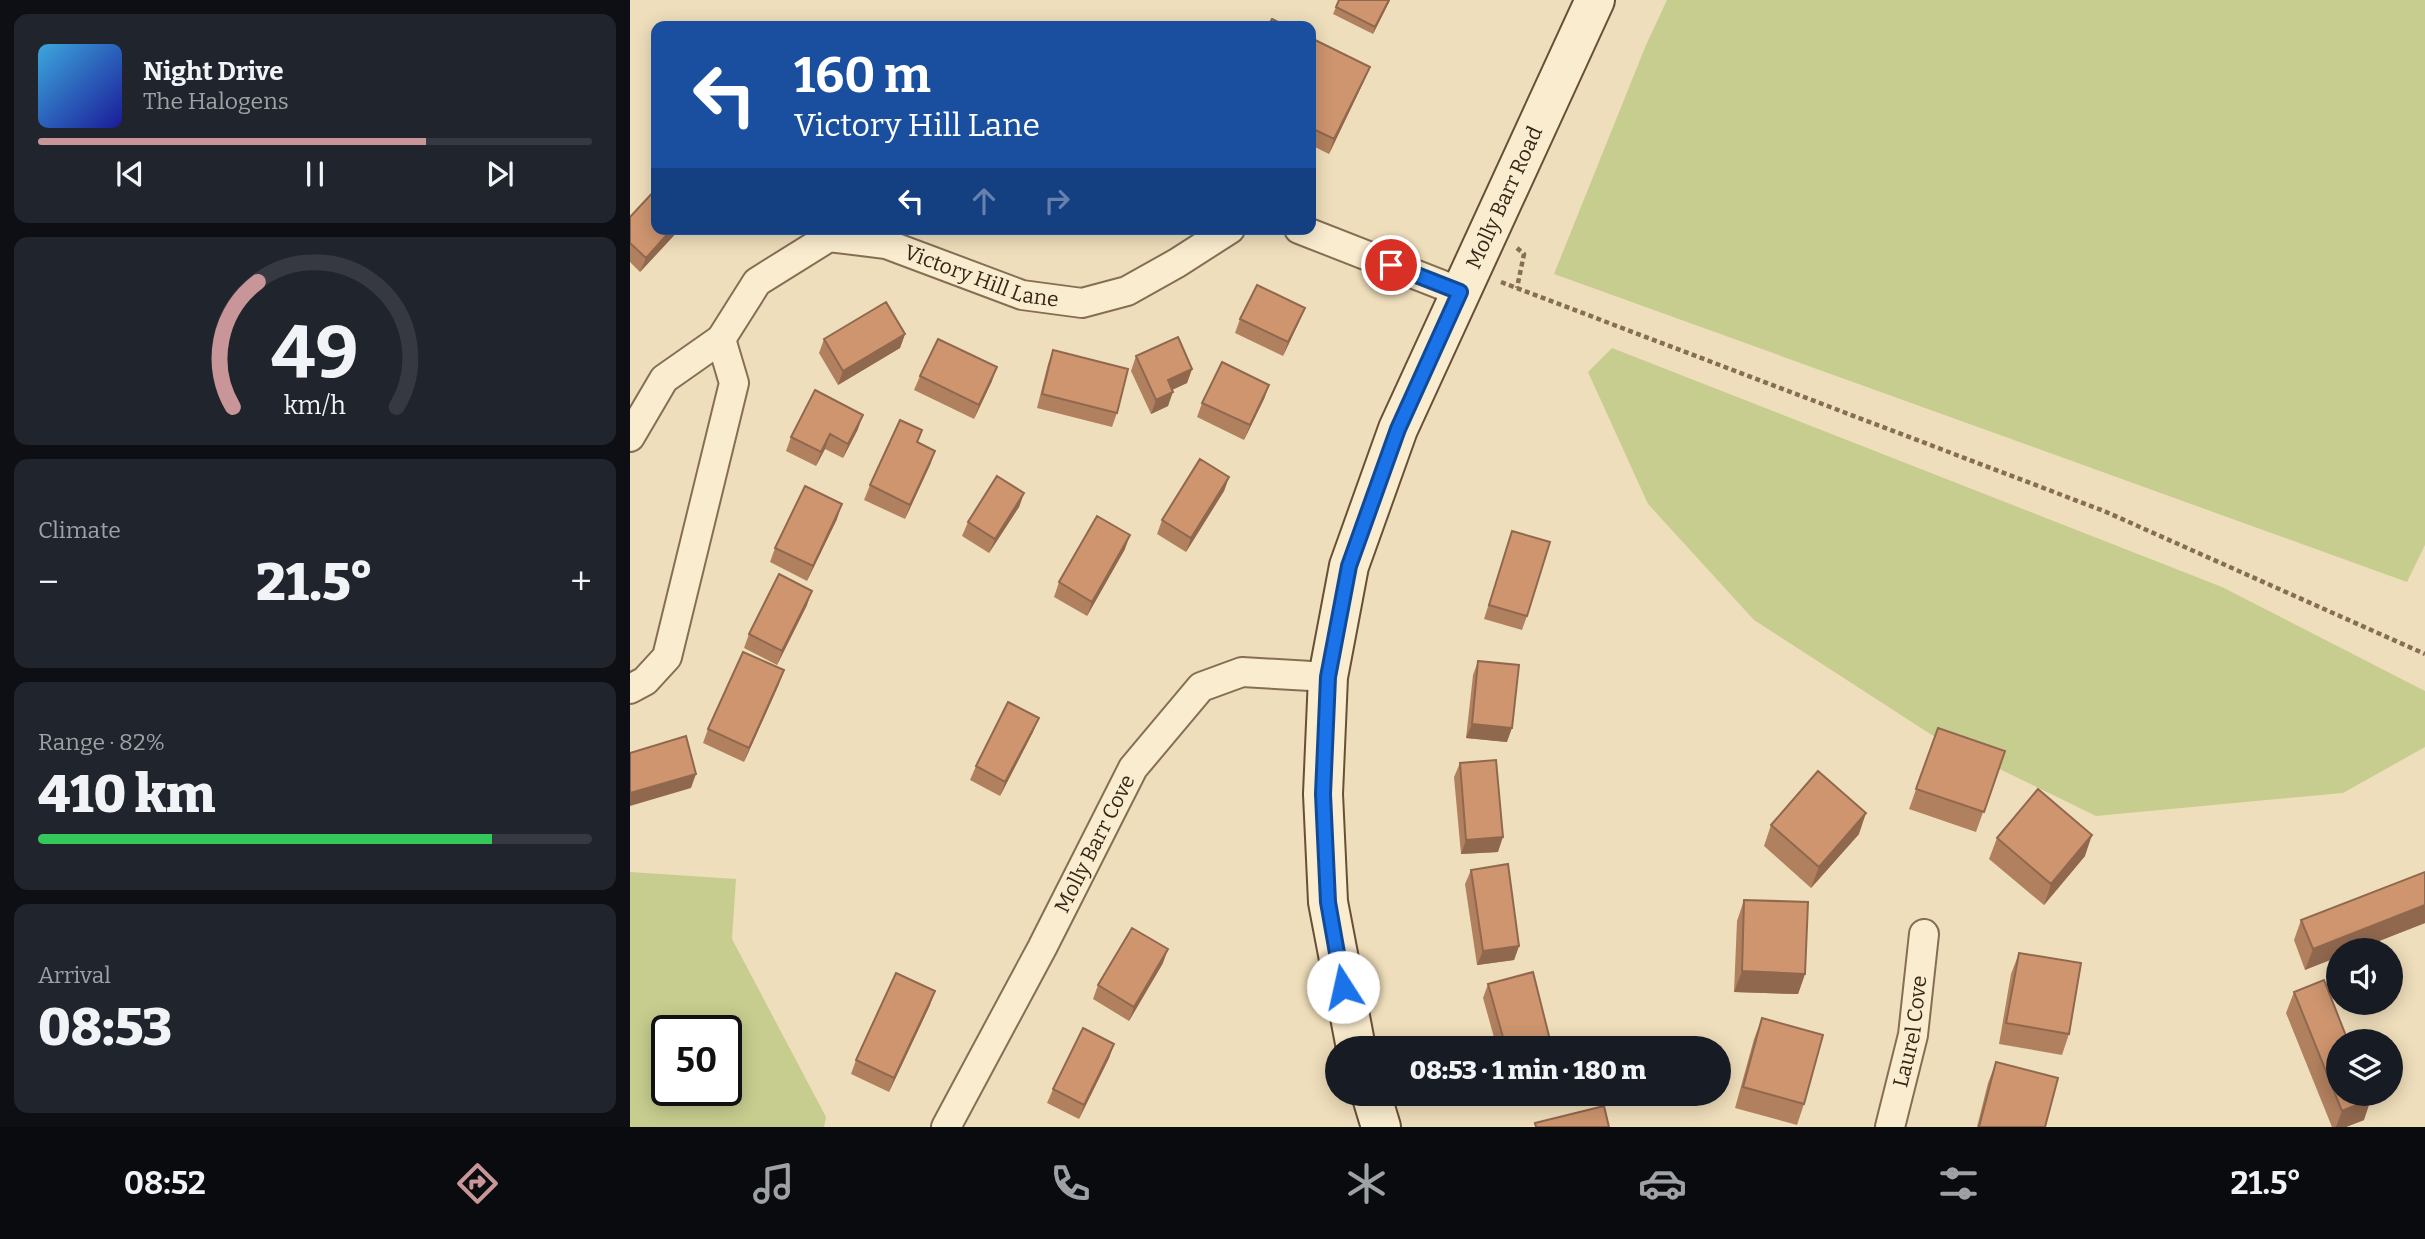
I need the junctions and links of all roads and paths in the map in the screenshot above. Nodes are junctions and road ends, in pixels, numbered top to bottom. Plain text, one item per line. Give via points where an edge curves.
1 (1595, 0) edge
2 (1316, 234) edge
3 (1221, 235) edge
4 (1465, 281) junction
5 (722, 339) junction
6 (630, 437) edge
7 (2425, 654) edge
8 (1328, 677) junction
9 (630, 689) edge
10 (1924, 934) dead end
11 (1354, 1036) edge
12 (1375, 1106) edge
13 (946, 1127) edge
14 (1381, 1127) edge
15 (1890, 1127) edge

1 - 4 main road, Molly Barr Road
2 - 4 street
3 - 5 street, Victory Hill Lane via 1127,291 1082,303 1022,295 886,244 829,237 757,282
4 - 7 path via 2104,511
4 - 8 main road, Molly Barr Road via 1398,429 1353,555
5 - 6 street, Victory Hill Lane via 664,379
5 - 9 street via 734,383 667,657 645,681
8 - 11 main road, Molly Barr Road via 1323,794 1328,902
8 - 13 street, Molly Barr Cove via 1242,671 1201,687 1133,768
10 - 15 street, Laurel Cove via 1913,1035
12 - 14 main road

